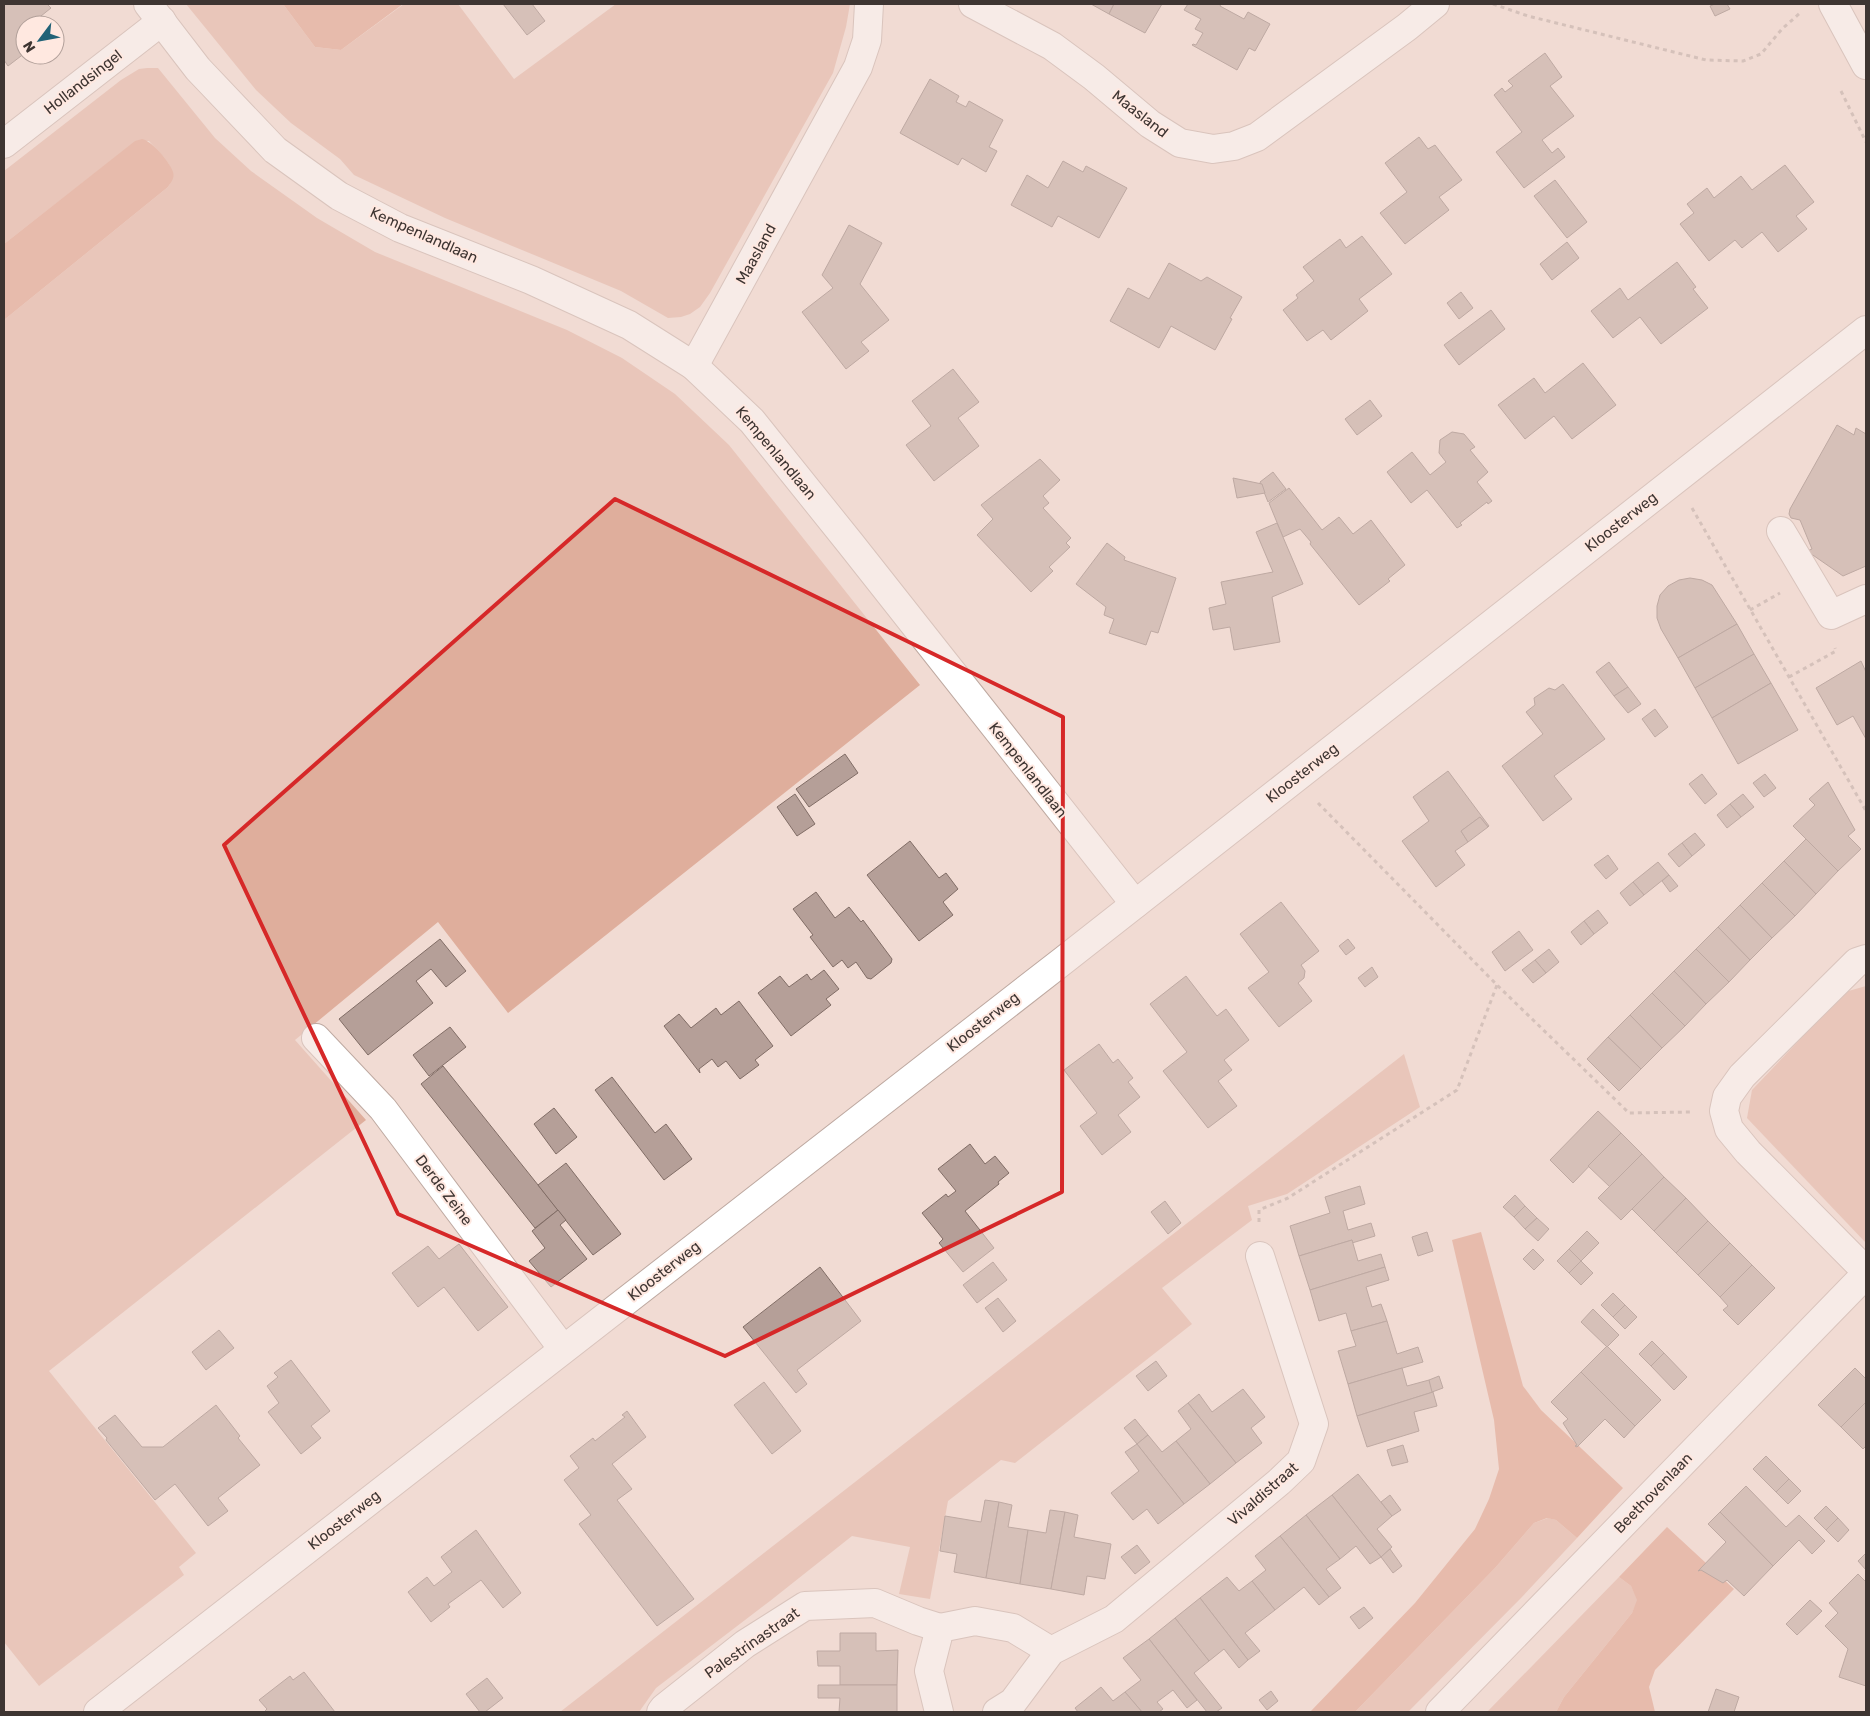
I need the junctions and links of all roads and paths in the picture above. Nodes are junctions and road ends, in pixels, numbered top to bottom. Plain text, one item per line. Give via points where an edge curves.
1 (869, 4) edge
2 (973, 4) edge
3 (1435, 4) edge
4 (1492, 4) edge
5 (1834, 4) edge
6 (1802, 10) dead end
7 (155, 12) edge
8 (1866, 65) edge
9 (4, 144) edge
10 (1866, 330) edge
11 (694, 366) junction
12 (1675, 479) junction
13 (1781, 531) dead end
14 (1866, 599) edge
15 (1831, 615) junction
16 (1789, 677) junction
17 (1295, 779) junction
18 (1866, 811) edge
19 (1135, 904) junction
20 (1866, 959) edge
21 (1497, 985) junction
22 (316, 1038) dead end
23 (1724, 1111) junction
24 (1260, 1256) joint
25 (1866, 1270) edge
26 (1866, 1274) edge
27 (563, 1349) junction
28 (940, 1628) junction
29 (1051, 1652) junction
30 (98, 1712) edge
31 (661, 1712) edge
32 (939, 1712) edge
33 (997, 1712) edge
34 (1440, 1712) edge

1 - 11 street, Maasland via 867,40 855,74
2 - 3 street, Maasland via 1052,46 1150,124 1180,143 1213,149 1234,146 1257,137
4 - 6 path via 1706,60 1743,61 1762,54
5 - 8 street
7 - 9 street, Hollandsingel
7 - 11 street, Kempenlandlaan via 198,68 275,150 339,196 400,228 531,280 629,325
10 - 12 street, Kloosterweg
11 - 19 street, Kempenlandlaan via 752,421
12 - 16 path
12 - 17 street, Kloosterweg
13 - 15 street
14 - 15 street
15 - 16 path via 1836,651
16 - 18 path
17 - 19 street, Kloosterweg
17 - 21 path
19 - 27 street, Kloosterweg
20 - 23 street via 1857,962 1742,1076 1727,1097
21 - 23 path via 1629,1114
21 - 24 path via 1457,1090 1288,1198 1259,1210
22 - 27 street, Derde Zeine via 383,1108
23 - 25 street via 1729,1129 1748,1152
24 - 29 street, Vivaldistraat via 1314,1424 1302,1461 1114,1619
26 - 34 street, Beethovenlaan
27 - 30 street, Kloosterweg
28 - 29 street via 975,1621 1013,1628
28 - 31 street, Palestrinastraat via 876,1603 805,1606 745,1644
28 - 32 street via 929,1671
29 - 33 street, Vivaldistraat via 1013,1702

